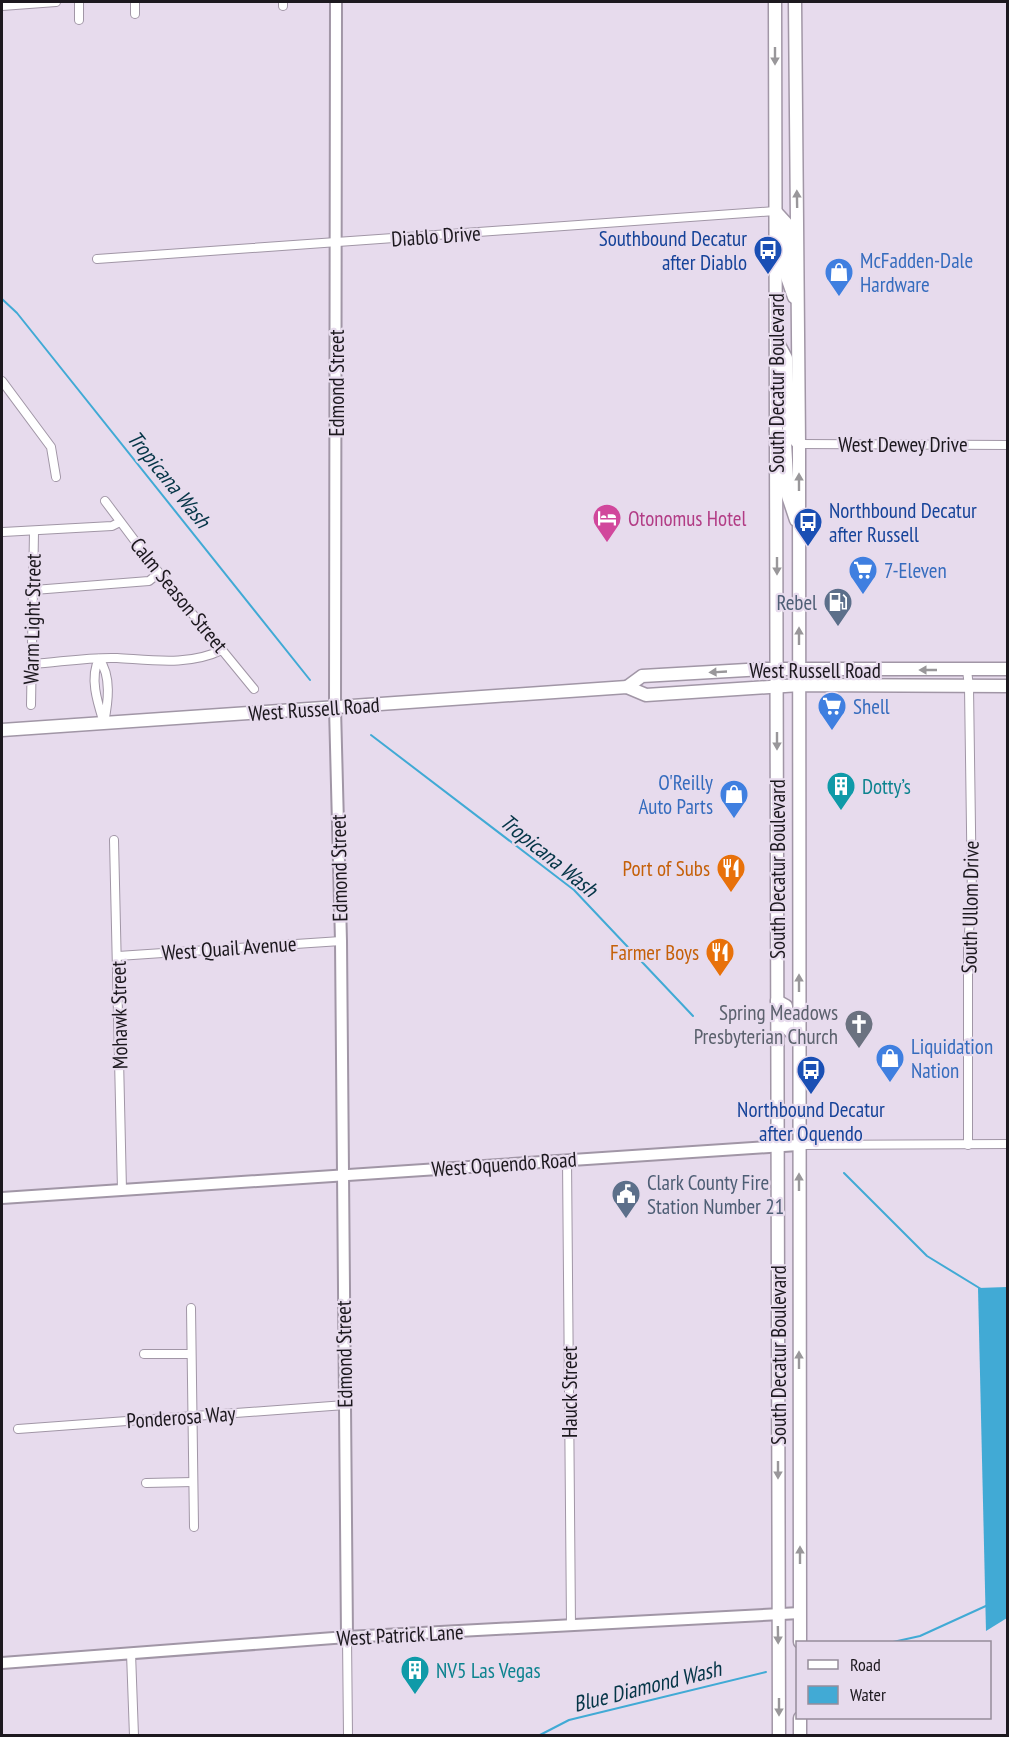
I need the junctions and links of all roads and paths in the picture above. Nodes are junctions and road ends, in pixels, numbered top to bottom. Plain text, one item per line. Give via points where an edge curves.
1 (56, 2) edge
2 (79, 2) edge
3 (135, 2) edge
4 (333, 2) edge
5 (774, 2) edge
6 (795, 2) edge
7 (2, 6) edge
8 (135, 14) dead end
9 (79, 20) dead end
10 (775, 211) junction
11 (336, 243) junction
12 (97, 259) dead end
13 (798, 309) junction
14 (776, 339) junction
15 (2, 381) edge
16 (776, 431) junction
17 (799, 444) junction
18 (1008, 445) edge
19 (56, 477) dead end
20 (105, 501) dead end
21 (120, 522) junction
22 (800, 530) junction
23 (3, 532) dead end
24 (34, 532) junction
25 (159, 573) junction
26 (34, 590) junction
27 (222, 650) junction
28 (99, 659) junction
29 (33, 664) junction
30 (777, 669) junction
31 (799, 669) junction
32 (1008, 669) edge
33 (967, 670) junction
34 (800, 685) junction
35 (777, 686) junction
36 (1008, 686) edge
37 (627, 687) junction
38 (969, 687) junction
39 (254, 689) dead end
40 (31, 705) dead end
41 (335, 708) junction
42 (104, 723) junction
43 (2, 730) edge
44 (114, 840) dead end
45 (341, 941) junction
46 (118, 956) junction
47 (777, 1000) junction
48 (799, 1041) junction
49 (1008, 1144) edge
50 (798, 1145) junction
51 (968, 1145) junction
52 (778, 1146) junction
53 (567, 1160) junction
54 (343, 1174) junction
55 (122, 1190) junction
56 (2, 1198) edge
57 (191, 1308) dead end
58 (144, 1354) dead end
59 (191, 1354) junction
60 (345, 1405) junction
61 (192, 1416) junction
62 (18, 1429) dead end
63 (193, 1482) junction
64 (146, 1483) dead end
65 (194, 1527) dead end
66 (778, 1614) junction
67 (800, 1614) junction
68 (571, 1626) junction
69 (347, 1637) junction
70 (800, 1641) edge
71 (131, 1653) junction
72 (2, 1663) edge
73 (800, 1719) edge
74 (134, 1736) edge
75 (348, 1736) edge
76 (779, 1736) edge
77 (800, 1736) edge

1 - 7 street
2 - 9 street
3 - 8 street
4 - 11 street, Edmond Street
5 -> 10 main road, South Decatur Boulevard
13 -> 6 main road, South Decatur Boulevard
10 - 11 street, Diablo Drive
10 - 13 main road via 786,223 787,277
10 - 14 main road, South Decatur Boulevard
11 - 12 street, Diablo Drive
11 - 41 street, Edmond Street
13 - 17 main road, South Decatur Boulevard
14 - 16 main road, South Decatur Boulevard
14 - 17 main road via 786,358 789,432
15 - 19 street via 51,447
16 - 22 main road via 785,442 788,496
16 -> 30 main road, South Decatur Boulevard
17 - 18 street, West Dewey Drive
22 -> 17 main road, South Decatur Boulevard
20 - 21 street, Calm Season Street
21 - 24 street via 112,526
21 - 25 street, Calm Season Street
31 -> 22 main road, South Decatur Boulevard
23 - 24 street
24 - 26 street, Warm Light Street
25 - 26 street via 149,581
25 - 27 street, Calm Season Street
26 - 29 street, Warm Light Street
27 - 28 street via 206,658 145,662
27 - 39 street, Calm Season Street
28 - 29 street
28 - 42 street via 94,668 97,702
29 - 40 street, Warm Light Street
30 - 31 main road, West Russell Road
30 - 35 main road, South Decatur Boulevard
30 -> 37 main road, West Russell Road via 642,676
33 -> 31 main road, West Russell Road
31 - 34 main road, South Decatur Boulevard
32 - 33 main road, West Russell Road
33 - 38 street, South Ullom Drive
34 - 35 main road, West Russell Road
34 - 38 main road, West Russell Road
48 -> 34 main road, South Decatur Boulevard
35 - 37 main road, West Russell Road via 646,695
35 -> 47 main road, South Decatur Boulevard
36 - 38 main road, West Russell Road
37 - 41 main road, West Russell Road
38 - 51 street, South Ullom Drive via 972,898 968,943
41 - 42 main road, West Russell Road
41 - 45 street, Edmond Street
42 - 43 main road, West Russell Road
44 - 46 street, Mohawk Street
45 - 46 street, West Quail Avenue
45 - 54 street, Edmond Street
46 - 55 street, Mohawk Street
47 - 48 main road via 786,1006 788,1029
47 - 52 main road, South Decatur Boulevard
48 - 50 main road, South Decatur Boulevard
49 - 51 street, West Oquendo Road
50 - 51 street, West Oquendo Road
50 - 52 street, West Oquendo Road
67 -> 50 main road, South Decatur Boulevard
52 - 53 street, West Oquendo Road
52 -> 66 main road, South Decatur Boulevard
53 - 54 street, West Oquendo Road
53 - 68 street, Hauck Street
54 - 55 street, West Oquendo Road
54 - 60 street, Edmond Street
55 - 56 street, West Oquendo Road
57 - 59 street
58 - 59 street
59 - 61 street
60 - 61 street, Ponderosa Way
60 - 69 street, Edmond Street
61 - 62 street, Ponderosa Way
61 - 63 street
63 - 64 street
63 - 65 street
66 - 67 street, West Patrick Lane
66 - 68 street, West Patrick Lane
66 -> 76 main road, South Decatur Boulevard
67 - 70 main road, South Decatur Boulevard
68 - 69 street, West Patrick Lane
69 - 71 street, West Patrick Lane
69 - 75 street, Edmond Street
71 - 72 street, West Patrick Lane
71 - 74 street
73 - 77 main road

